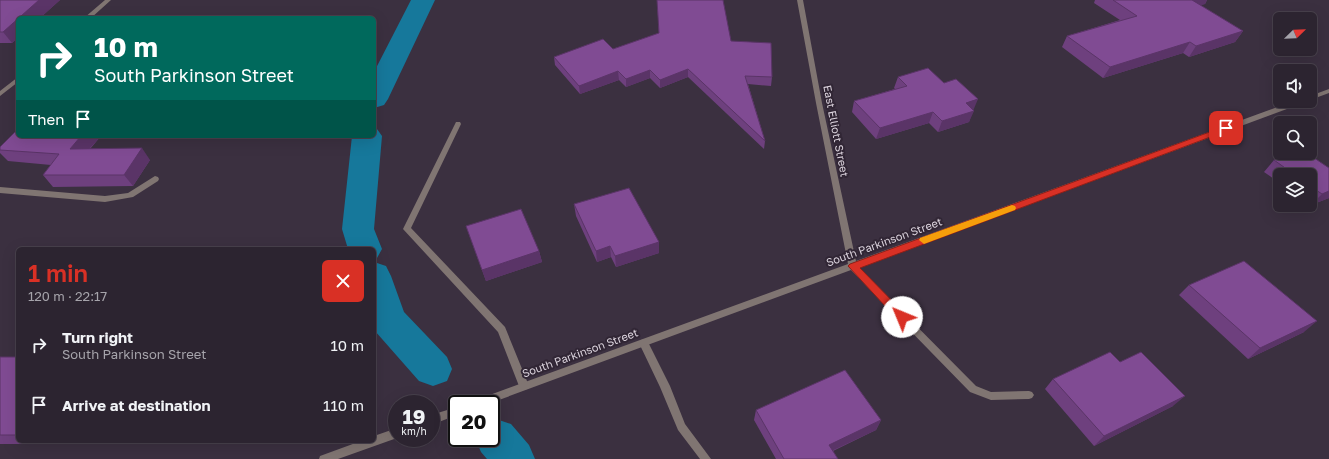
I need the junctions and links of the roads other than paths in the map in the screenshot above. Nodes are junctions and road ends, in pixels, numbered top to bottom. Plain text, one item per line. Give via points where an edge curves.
1 (108, 0) edge
2 (800, 0) edge
3 (89, 16) edge
4 (16, 81) edge
5 (1329, 91) edge
6 (0, 94) edge
7 (1317, 95) edge
8 (1282, 108) edge
9 (458, 124) dead end
10 (156, 180) dead end
11 (0, 190) edge
12 (853, 266) junction
13 (644, 343) junction
14 (524, 386) junction
15 (500, 395) edge
16 (1029, 395) dead end
17 (388, 436) edge
18 (376, 440) edge
19 (369, 443) edge
20 (324, 459) edge
21 (706, 459) edge

1 - 3 street
2 - 12 street, East Elliott Street
4 - 6 street
5 - 7 street
8 - 12 street, South Parkinson Street
9 - 14 street via 407,228 502,330
10 - 11 street via 130,195 105,200
12 - 13 street, South Parkinson Street
12 - 16 street via 973,389 991,396
13 - 14 street, South Parkinson Street
13 - 21 street via 681,427
14 - 15 street, South Parkinson Street
17 - 18 street
19 - 20 street

